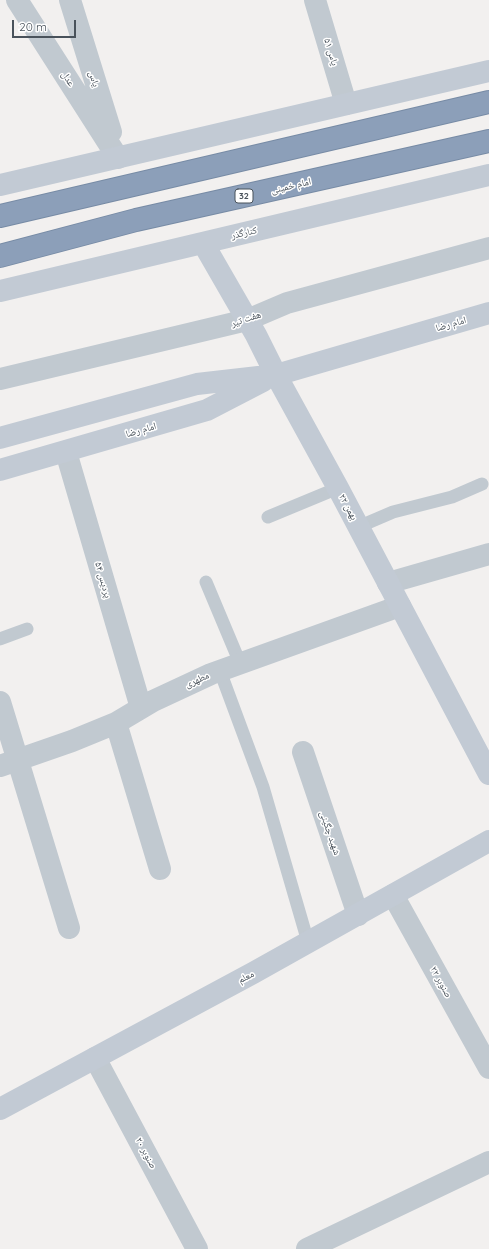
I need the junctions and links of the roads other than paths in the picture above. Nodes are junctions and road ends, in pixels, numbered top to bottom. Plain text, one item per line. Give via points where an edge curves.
1 (17, 0) edge
2 (70, 0) edge
3 (315, 0) edge
4 (489, 71) edge
5 (489, 102) edge
6 (346, 104) junction
7 (489, 141) edge
8 (118, 158) junction
9 (489, 175) edge
10 (170, 177) junction
11 (0, 185) edge
12 (176, 211) junction
13 (0, 216) edge
14 (203, 243) junction
15 (489, 248) edge
16 (0, 256) edge
17 (0, 291) edge
18 (489, 313) edge
19 (247, 320) junction
20 (276, 375) junction
21 (0, 379) edge
22 (0, 438) edge
23 (66, 452) junction
24 (0, 470) edge
25 (482, 484) dead end
26 (338, 488) junction
27 (268, 517) dead end
28 (358, 527) junction
29 (489, 554) edge
30 (206, 582) dead end
31 (388, 583) junction
32 (400, 606) junction
33 (27, 629) dead end
34 (0, 639) edge
35 (240, 663) junction
36 (220, 670) junction
37 (0, 702) edge
38 (141, 708) junction
39 (116, 723) junction
40 (302, 752) dead end
41 (9, 763) edge
42 (489, 774) edge
43 (489, 841) edge
44 (160, 869) dead end
45 (393, 895) junction
46 (358, 915) junction
47 (69, 928) dead end
48 (308, 942) junction
49 (95, 1058) junction
50 (489, 1068) edge
51 (0, 1109) edge
52 (489, 1162) edge
53 (197, 1249) edge
54 (307, 1249) edge

1 - 8 street, عدل
2 - 8 street, یاس
3 - 6 street, یاس ۵۱
4 - 6 main road
5 - 10 highway
6 - 8 main road
7 - 12 highway, امام خمینی / 32
8 - 11 main road
9 - 14 main road, کنارگذر
10 - 12 highway
10 - 13 highway
12 - 16 highway, امام خمینی / 32
14 - 17 main road, کنارگذر
14 - 19 main road, ۲۲ بهمن
15 - 19 street, هفت تیر via 287,303
18 - 20 main road, امام رضا
19 - 20 main road, ۲۲ بهمن
19 - 21 street, هفت تیر
20 - 22 main road, امام رضا via 197,384
20 - 23 main road, امام رضا via 207,410
20 - 26 main road, ۲۲ بهمن
23 - 24 main road, امام رضا
23 - 38 street, پردیس ۵۴
25 - 28 lane via 452,497 393,512
26 - 27 lane
26 - 28 main road, ۲۲ بهمن
28 - 31 main road, ۲۲ بهمن
29 - 31 street
30 - 35 lane
31 - 32 main road, ۲۲ بهمن
32 - 35 street, مطهری
32 - 42 main road, ۲۲ بهمن
33 - 34 lane
35 - 36 street, مطهری
36 - 38 street, مطهری
36 - 48 lane via 263,787
37 - 41 street
38 - 39 street, مطهری
39 - 41 street, مطهری
39 - 44 street
40 - 46 street, شهید چگینی
41 - 47 street
43 - 45 main road, معلم
45 - 46 main road, معلم
45 - 50 street, صنوبر ۲۲
46 - 48 main road, معلم
48 - 49 main road, معلم
49 - 51 main road, معلم
49 - 53 street, صنوبر ۲۰
52 - 54 street

